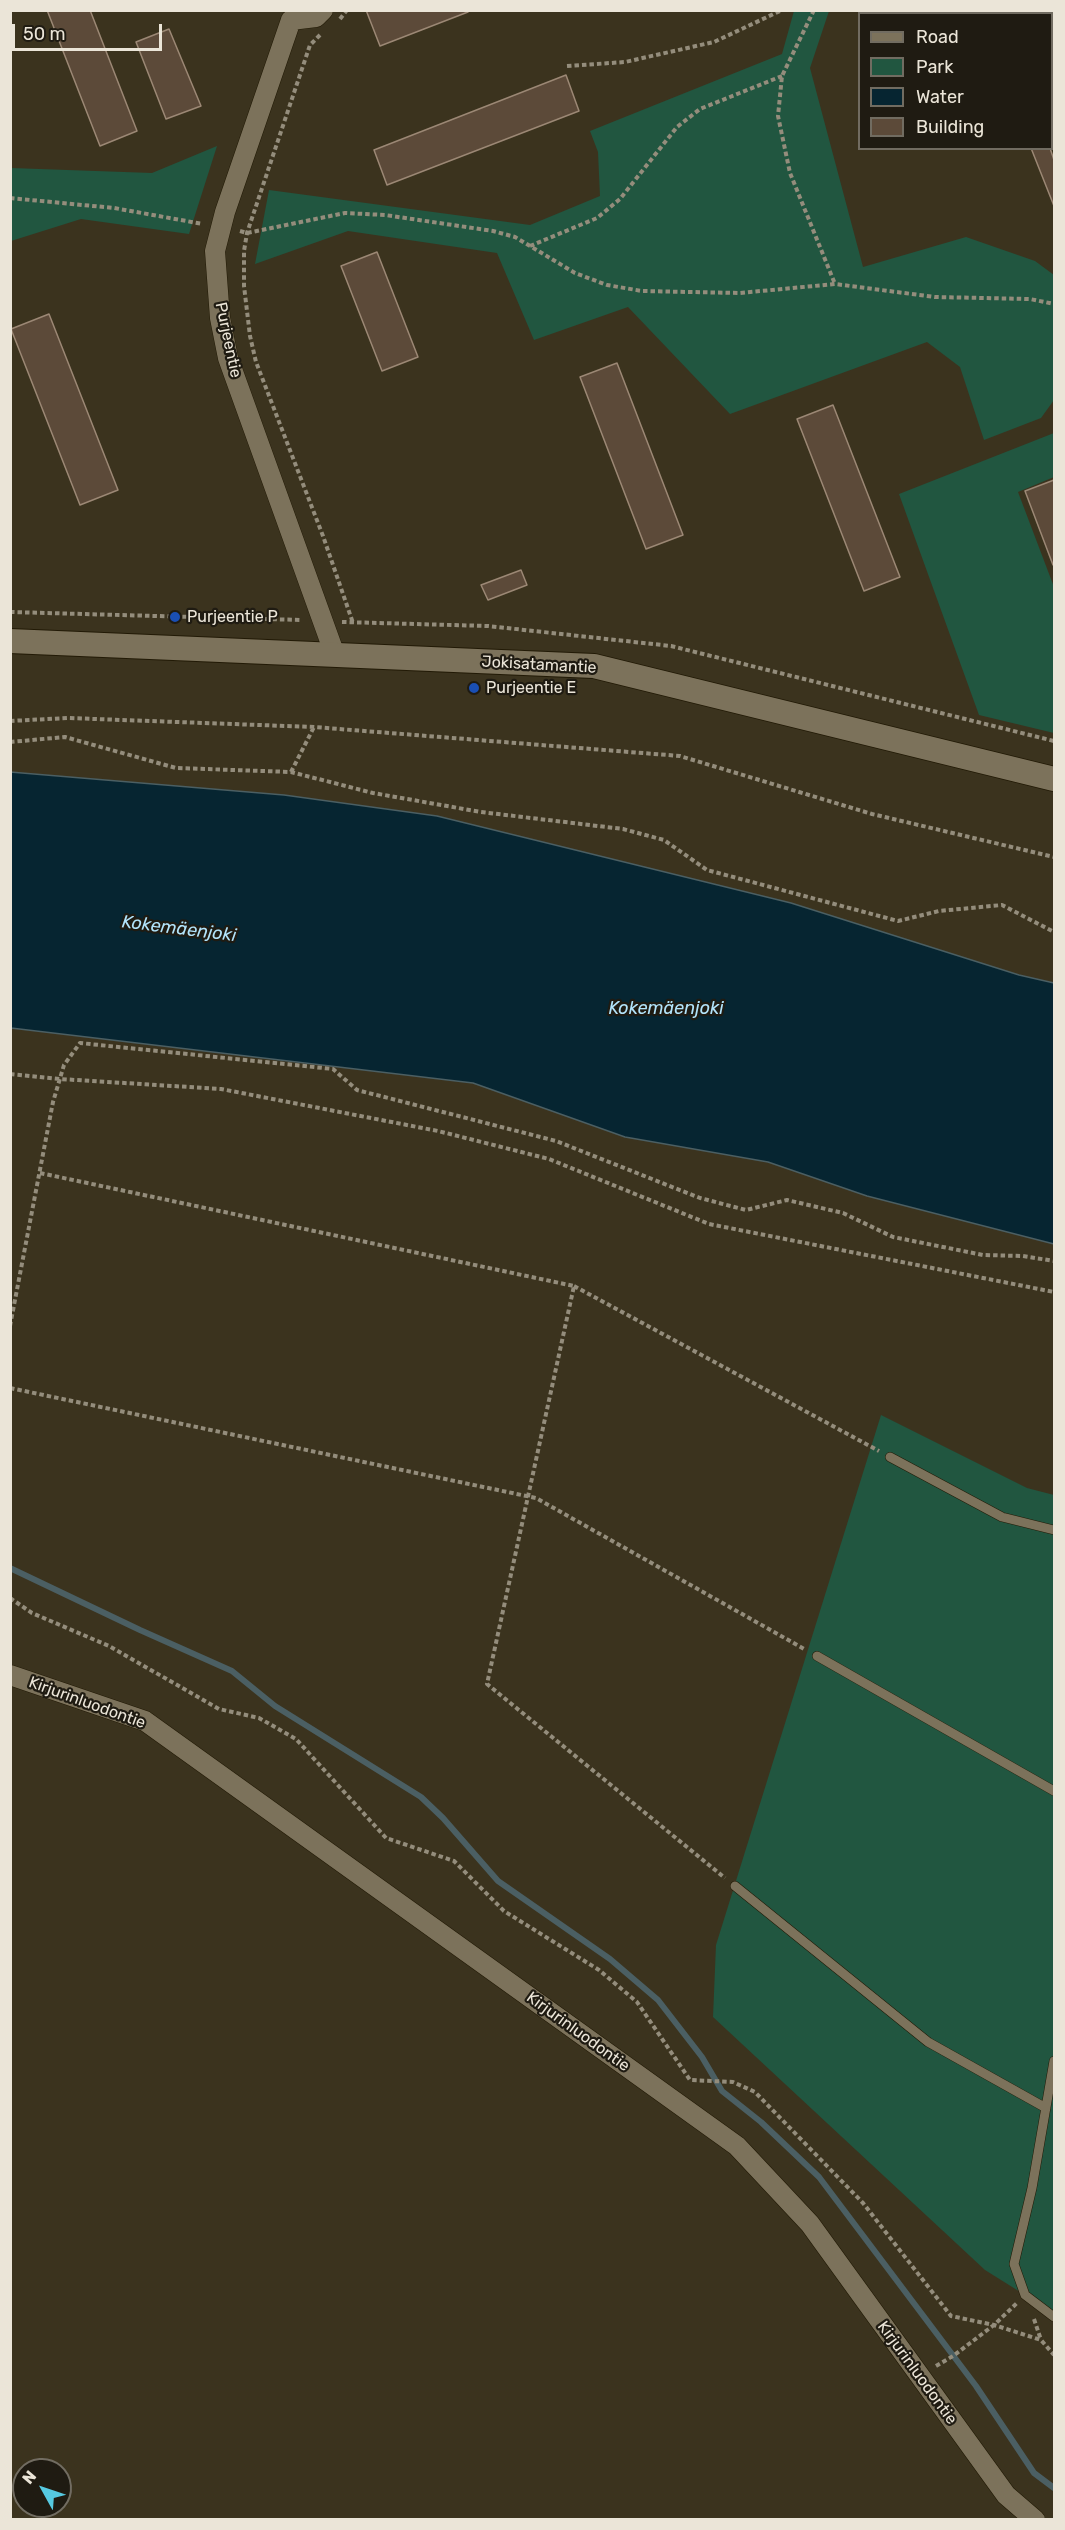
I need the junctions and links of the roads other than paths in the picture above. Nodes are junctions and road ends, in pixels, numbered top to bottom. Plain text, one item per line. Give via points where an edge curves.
1 (288, 15) edge
2 (330, 16) edge
3 (10, 641) edge
4 (335, 655) junction
5 (1054, 779) edge
6 (890, 1457) road end
7 (1054, 1530) edge
8 (817, 1656) road end
9 (10, 1675) edge
10 (1054, 1791) edge
11 (735, 1886) road end
12 (1054, 2061) edge
13 (1046, 2108) junction
14 (1054, 2318) edge
15 (1035, 2520) edge

1 - 2 street, Purjeentie
1 - 4 street, Purjeentie via 215,251 220,318 228,358
3 - 4 street, Jokisatamantie
4 - 5 street, Jokisatamantie via 594,666
6 - 7 lane via 1002,1517
8 - 10 lane
9 - 15 street, Kirjurinluodontie via 145,1722 737,2146 810,2224 1006,2495
11 - 13 lane via 928,2042
12 - 13 lane
13 - 14 lane via 1014,2264 1025,2295

